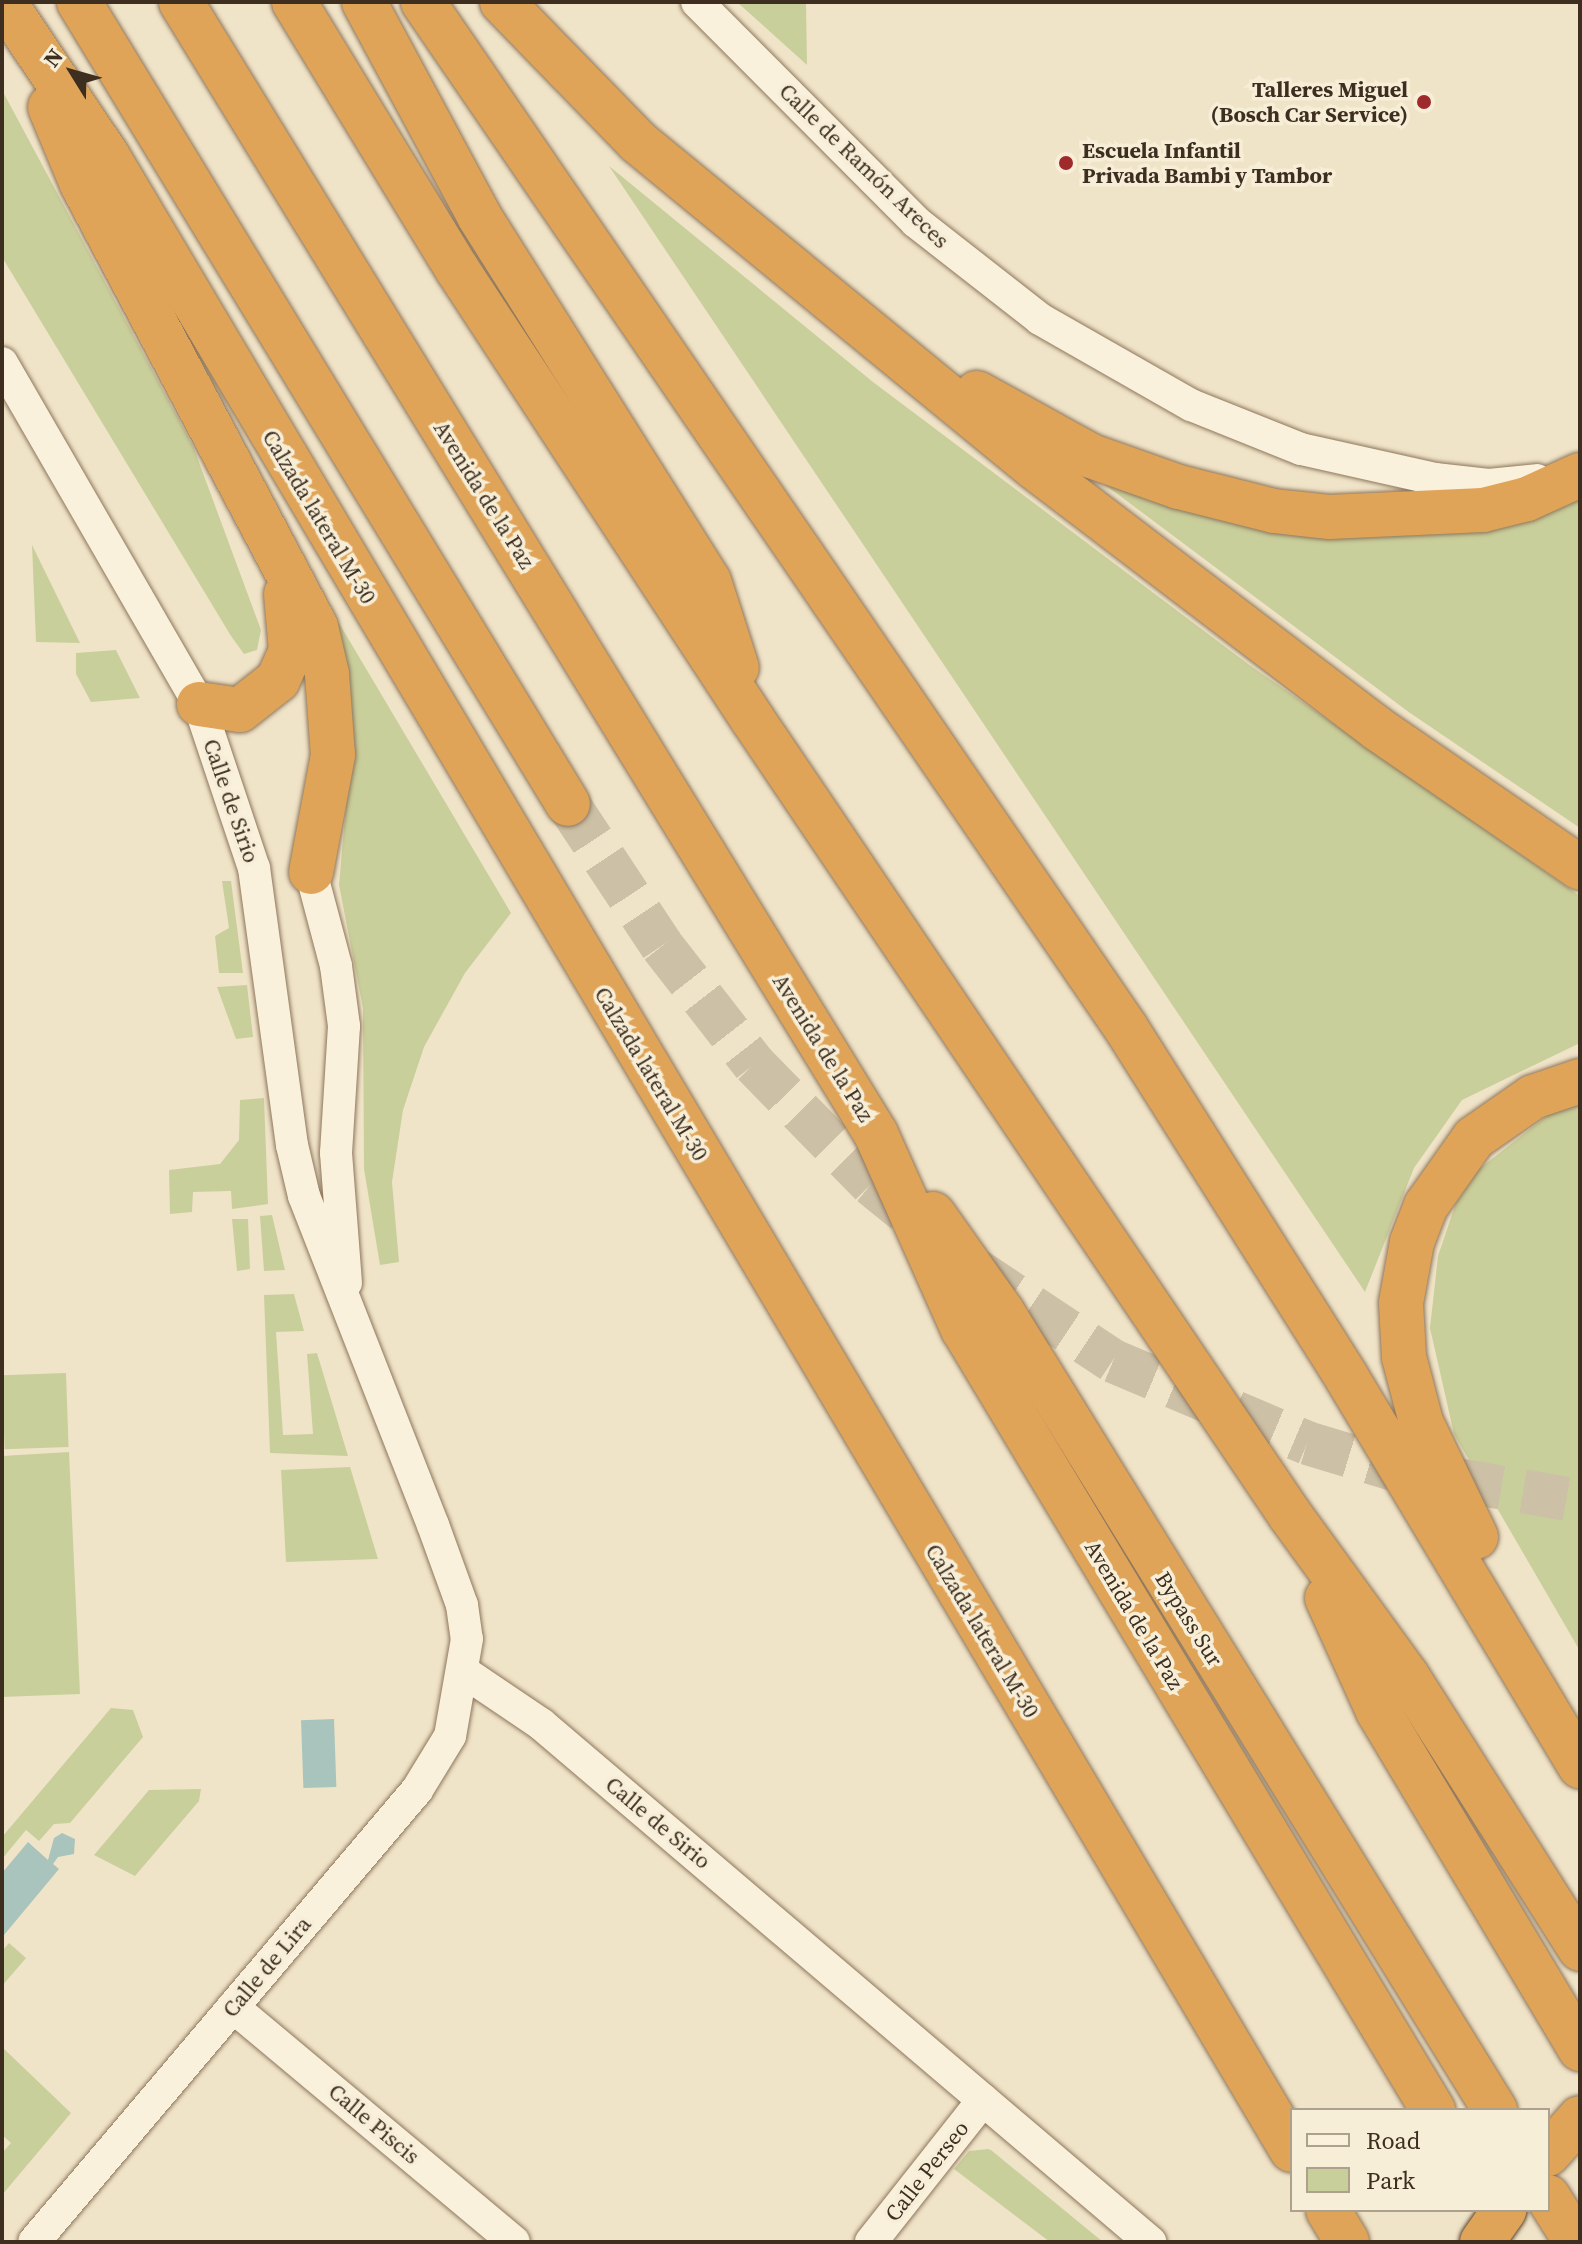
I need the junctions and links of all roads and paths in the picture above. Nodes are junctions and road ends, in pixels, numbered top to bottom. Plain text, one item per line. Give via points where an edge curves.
1 (79, 2) edge
2 (181, 2) edge
3 (294, 2) edge
4 (364, 2) edge
5 (423, 2) edge
6 (502, 2) edge
7 (697, 2) edge
8 (11, 15) edge
9 (894, 348) junction
10 (2, 363) edge
11 (10, 393) edge
12 (1580, 474) edge
13 (278, 552) junction
14 (199, 704) junction
15 (753, 720) junction
16 (568, 804) tunnel mouth
17 (1580, 868) edge
18 (311, 872) joint
19 (1580, 1081) edge
20 (876, 1134) junction
21 (346, 1294) junction
22 (1290, 1515) junction
23 (464, 1672) junction
24 (1580, 1715) edge
25 (1580, 1766) edge
26 (1580, 1949) edge
27 (233, 2007) junction
28 (1580, 2049) edge
29 (983, 2100) junction
30 (1432, 2108) edge
31 (1494, 2108) edge
32 (1580, 2118) edge
33 (1290, 2147) edge
34 (1550, 2152) edge
35 (1550, 2200) edge
36 (1329, 2212) edge
37 (1494, 2212) edge
38 (1503, 2212) edge
39 (1150, 2241) edge
40 (34, 2242) edge
41 (514, 2242) edge
42 (871, 2242) edge
43 (1347, 2242) edge
44 (1482, 2242) edge
45 (1512, 2242) edge
46 (1576, 2242) edge

1 - 16 highway
2 - 20 highway, Avenida de la Paz
3 - 15 highway via 457,269
4 - 15 highway via 479,216 709,581
5 - 25 highway via 1126,1028 1347,1378
6 - 9 highway via 638,142
7 - 12 street, Calle de Ramón Areces via 916,222 1040,319 1191,405 1301,449 1435,479 1489,485
8 - 13 highway via 82,184
8 - 33 highway, Calzada lateral M-30 via 108,157
9 - 12 highway via 1091,456 1179,487 1274,511 1329,517 1483,510 1527,499
9 - 17 highway via 1034,467 1353,710
10 - 11 street, Calle de Sirio
11 - 14 street, Calle de Sirio
13 - 14 highway via 292,628 291,651 278,680 240,710
13 - 18 highway via 316,627 333,717 326,816
14 - 21 street, Calle de Sirio via 254,868 292,1145 304,1196 319,1242
15 - 22 highway
18 - 21 street, Calle de Sirio via 336,966 344,1026 336,1153
19 - 24 highway via 1533,1097 1474,1138 1426,1206 1412,1242 1401,1303 1407,1370 1447,1485
20 - 30 highway, Avenida de la Paz via 963,1329
20 - 31 highway, Bypass Sur via 1003,1313
21 - 23 street, Calle de Sirio via 462,1605
22 - 26 highway via 1407,1676
22 - 28 highway via 1378,1711
23 - 27 street, Calle de Lira via 450,1736 424,1780
23 - 29 street, Calle de Sirio via 541,1724
27 - 40 street, Calle de Lira
27 - 41 street, Calle Piscis
29 - 39 street, Calle de Sirio
29 - 42 street, Calle Perseo
32 - 34 highway
35 - 46 highway
36 - 43 highway
37 - 45 highway
38 - 44 highway, bridge

